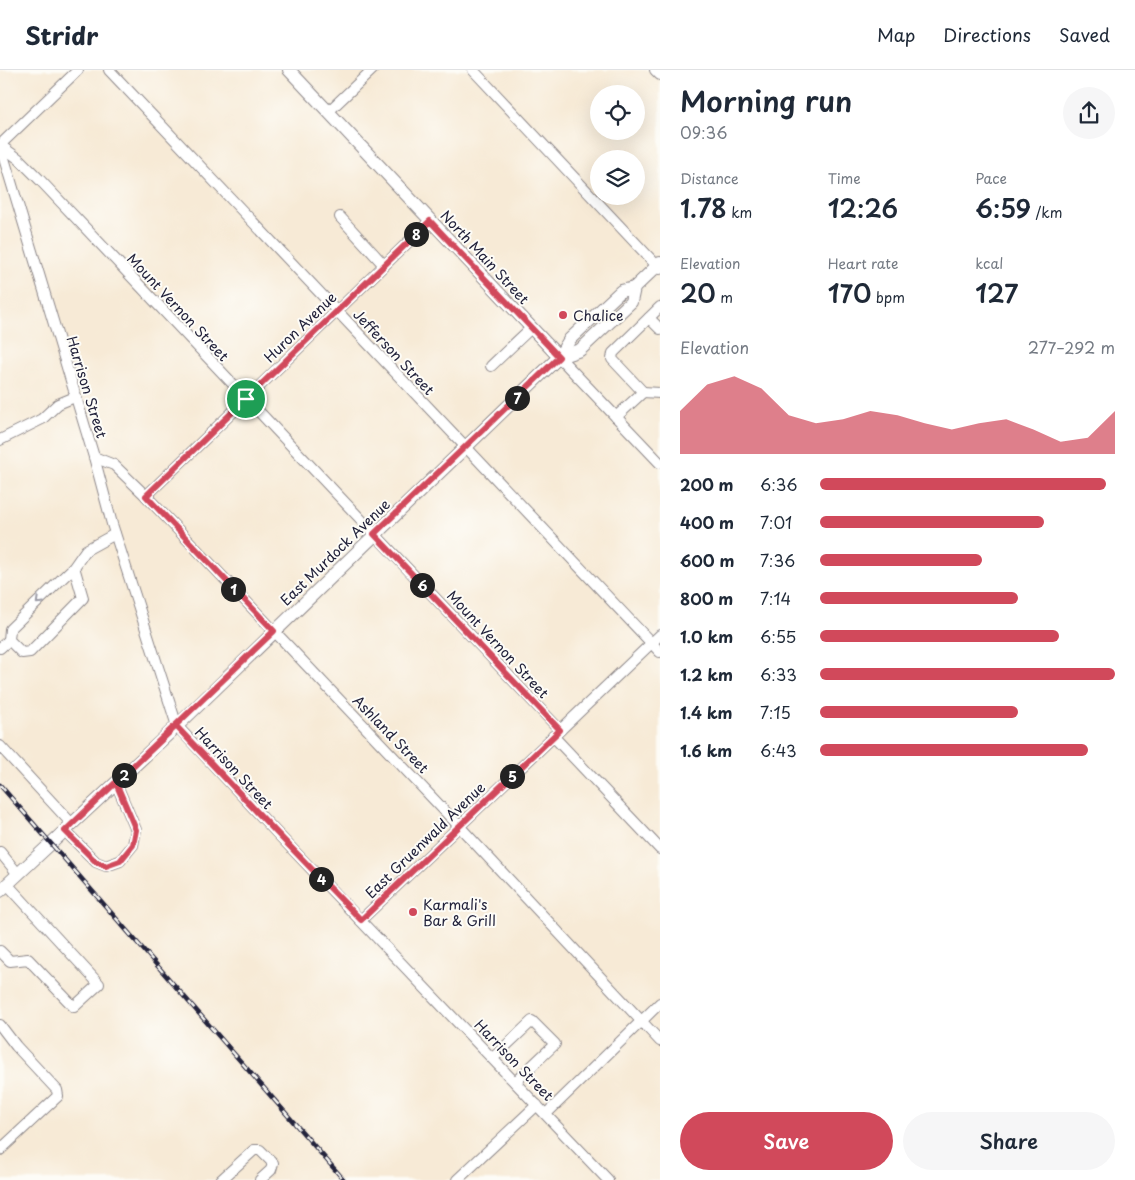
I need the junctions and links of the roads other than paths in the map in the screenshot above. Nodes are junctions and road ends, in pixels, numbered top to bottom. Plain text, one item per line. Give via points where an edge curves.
1 (78, 70) edge
2 (109, 70) edge
3 (289, 70) edge
4 (372, 70) edge
5 (473, 70) edge
6 (655, 70) edge
7 (660, 75) edge
8 (328, 112) junction
9 (0, 145) edge
10 (340, 217) dead end
11 (430, 221) junction
12 (384, 265) junction
13 (659, 266) edge
14 (660, 307) edge
15 (336, 310) junction
16 (649, 318) junction
17 (531, 328) junction
18 (660, 330) edge
19 (559, 357) junction
20 (491, 366) dead end
21 (643, 392) junction
22 (660, 393) edge
23 (75, 397) junction
24 (246, 399) junction
25 (616, 418) junction
26 (0, 440) edge
27 (466, 448) junction
28 (94, 458) junction
29 (660, 463) edge
30 (146, 496) junction
31 (115, 534) junction
32 (374, 534) junction
33 (74, 567) junction
34 (274, 631) junction
35 (660, 635) edge
36 (9, 640) junction
37 (652, 643) junction
38 (0, 648) edge
39 (660, 652) edge
40 (176, 726) junction
41 (557, 733) junction
42 (0, 746) edge
43 (116, 783) junction
44 (460, 826) junction
45 (69, 827) junction
46 (660, 849) edge
47 (0, 852) edge
48 (18, 874) junction
49 (4, 888) edge
50 (361, 920) junction
51 (0, 951) edge
52 (660, 1003) edge
53 (641, 1022) junction
54 (0, 1025) edge
55 (660, 1041) edge
56 (493, 1058) junction
57 (515, 1082) junction
58 (537, 1105) junction
59 (546, 1114) junction
60 (0, 1150) edge
61 (605, 1179) edge
62 (221, 1180) edge
63 (260, 1180) edge
64 (457, 1180) edge

1 - 9 street
2 - 15 street, Jefferson Street
3 - 8 main road, North Main Street
4 - 8 street
5 - 13 street
6 - 7 street
8 - 11 main road, North Main Street
9 - 23 street, Harrison Street
9 - 24 street, Mount Vernon Street via 26,166
10 - 12 street
11 - 12 street, Huron Avenue
11 - 17 main road, North Main Street
12 - 15 street, Huron Avenue
13 - 19 main road via 634,288 631,302 580,350
14 - 16 street
15 - 24 street, Huron Avenue
15 - 27 street, Jefferson Street
16 - 18 street
16 - 21 street via 613,353 612,359
17 - 19 main road, North Main Street
17 - 20 street
19 - 25 street, North Main Street
19 - 27 main road, East Murdock Avenue
21 - 22 street
21 - 25 street
23 - 26 street via 58,404 42,419
23 - 28 street, Harrison Street
24 - 30 street, Huron Avenue
24 - 32 street, Mount Vernon Street
25 - 29 street, North Main Street
27 - 32 main road, East Murdock Avenue
27 - 37 street, Jefferson Street
28 - 30 street, Ashland Street via 114,465
28 - 31 street, Harrison Street
30 - 34 street, Ashland Street
31 - 33 street via 86,550
31 - 40 street, Harrison Street
32 - 34 main road, East Murdock Avenue
32 - 41 street, Mount Vernon Street
33 -> 36 street via 10,629
33 - 36 street via 84,598 30,652 22,652
34 - 40 main road, East Murdock Avenue
34 - 44 street, Ashland Street
35 - 37 street, East Gruenwald Avenue
36 - 38 street
37 - 39 street, Jefferson Street
37 - 41 street, East Gruenwald Avenue
40 - 43 main road, East Murdock Avenue
40 - 50 street, Harrison Street
41 - 44 street, East Gruenwald Avenue
41 - 46 street, Mount Vernon Street
42 - 45 street
43 - 45 main road, East Murdock Avenue
43 - 45 street via 136,830 133,845 120,861 106,866 96,862
44 - 50 street, East Gruenwald Avenue
44 - 53 street, Ashland Street
45 - 48 main road, East Murdock Avenue
47 - 48 street
48 - 49 main road, East Murdock Avenue
49 - 51 street via 99,984 74,1007 28,959 10,961
50 - 56 street, Harrison Street
52 - 53 street
53 - 55 street, Ashland Street
53 - 59 street
54 - 60 street via 57,1090 58,1096
56 - 57 street, Harrison Street
56 - 57 street via 532,1021 555,1044
57 - 58 street, Harrison Street
58 - 59 street, Harrison Street
58 - 64 street
59 - 61 street, Harrison Street
62 - 63 street via 254,1150 260,1150 273,1163 271,1170

